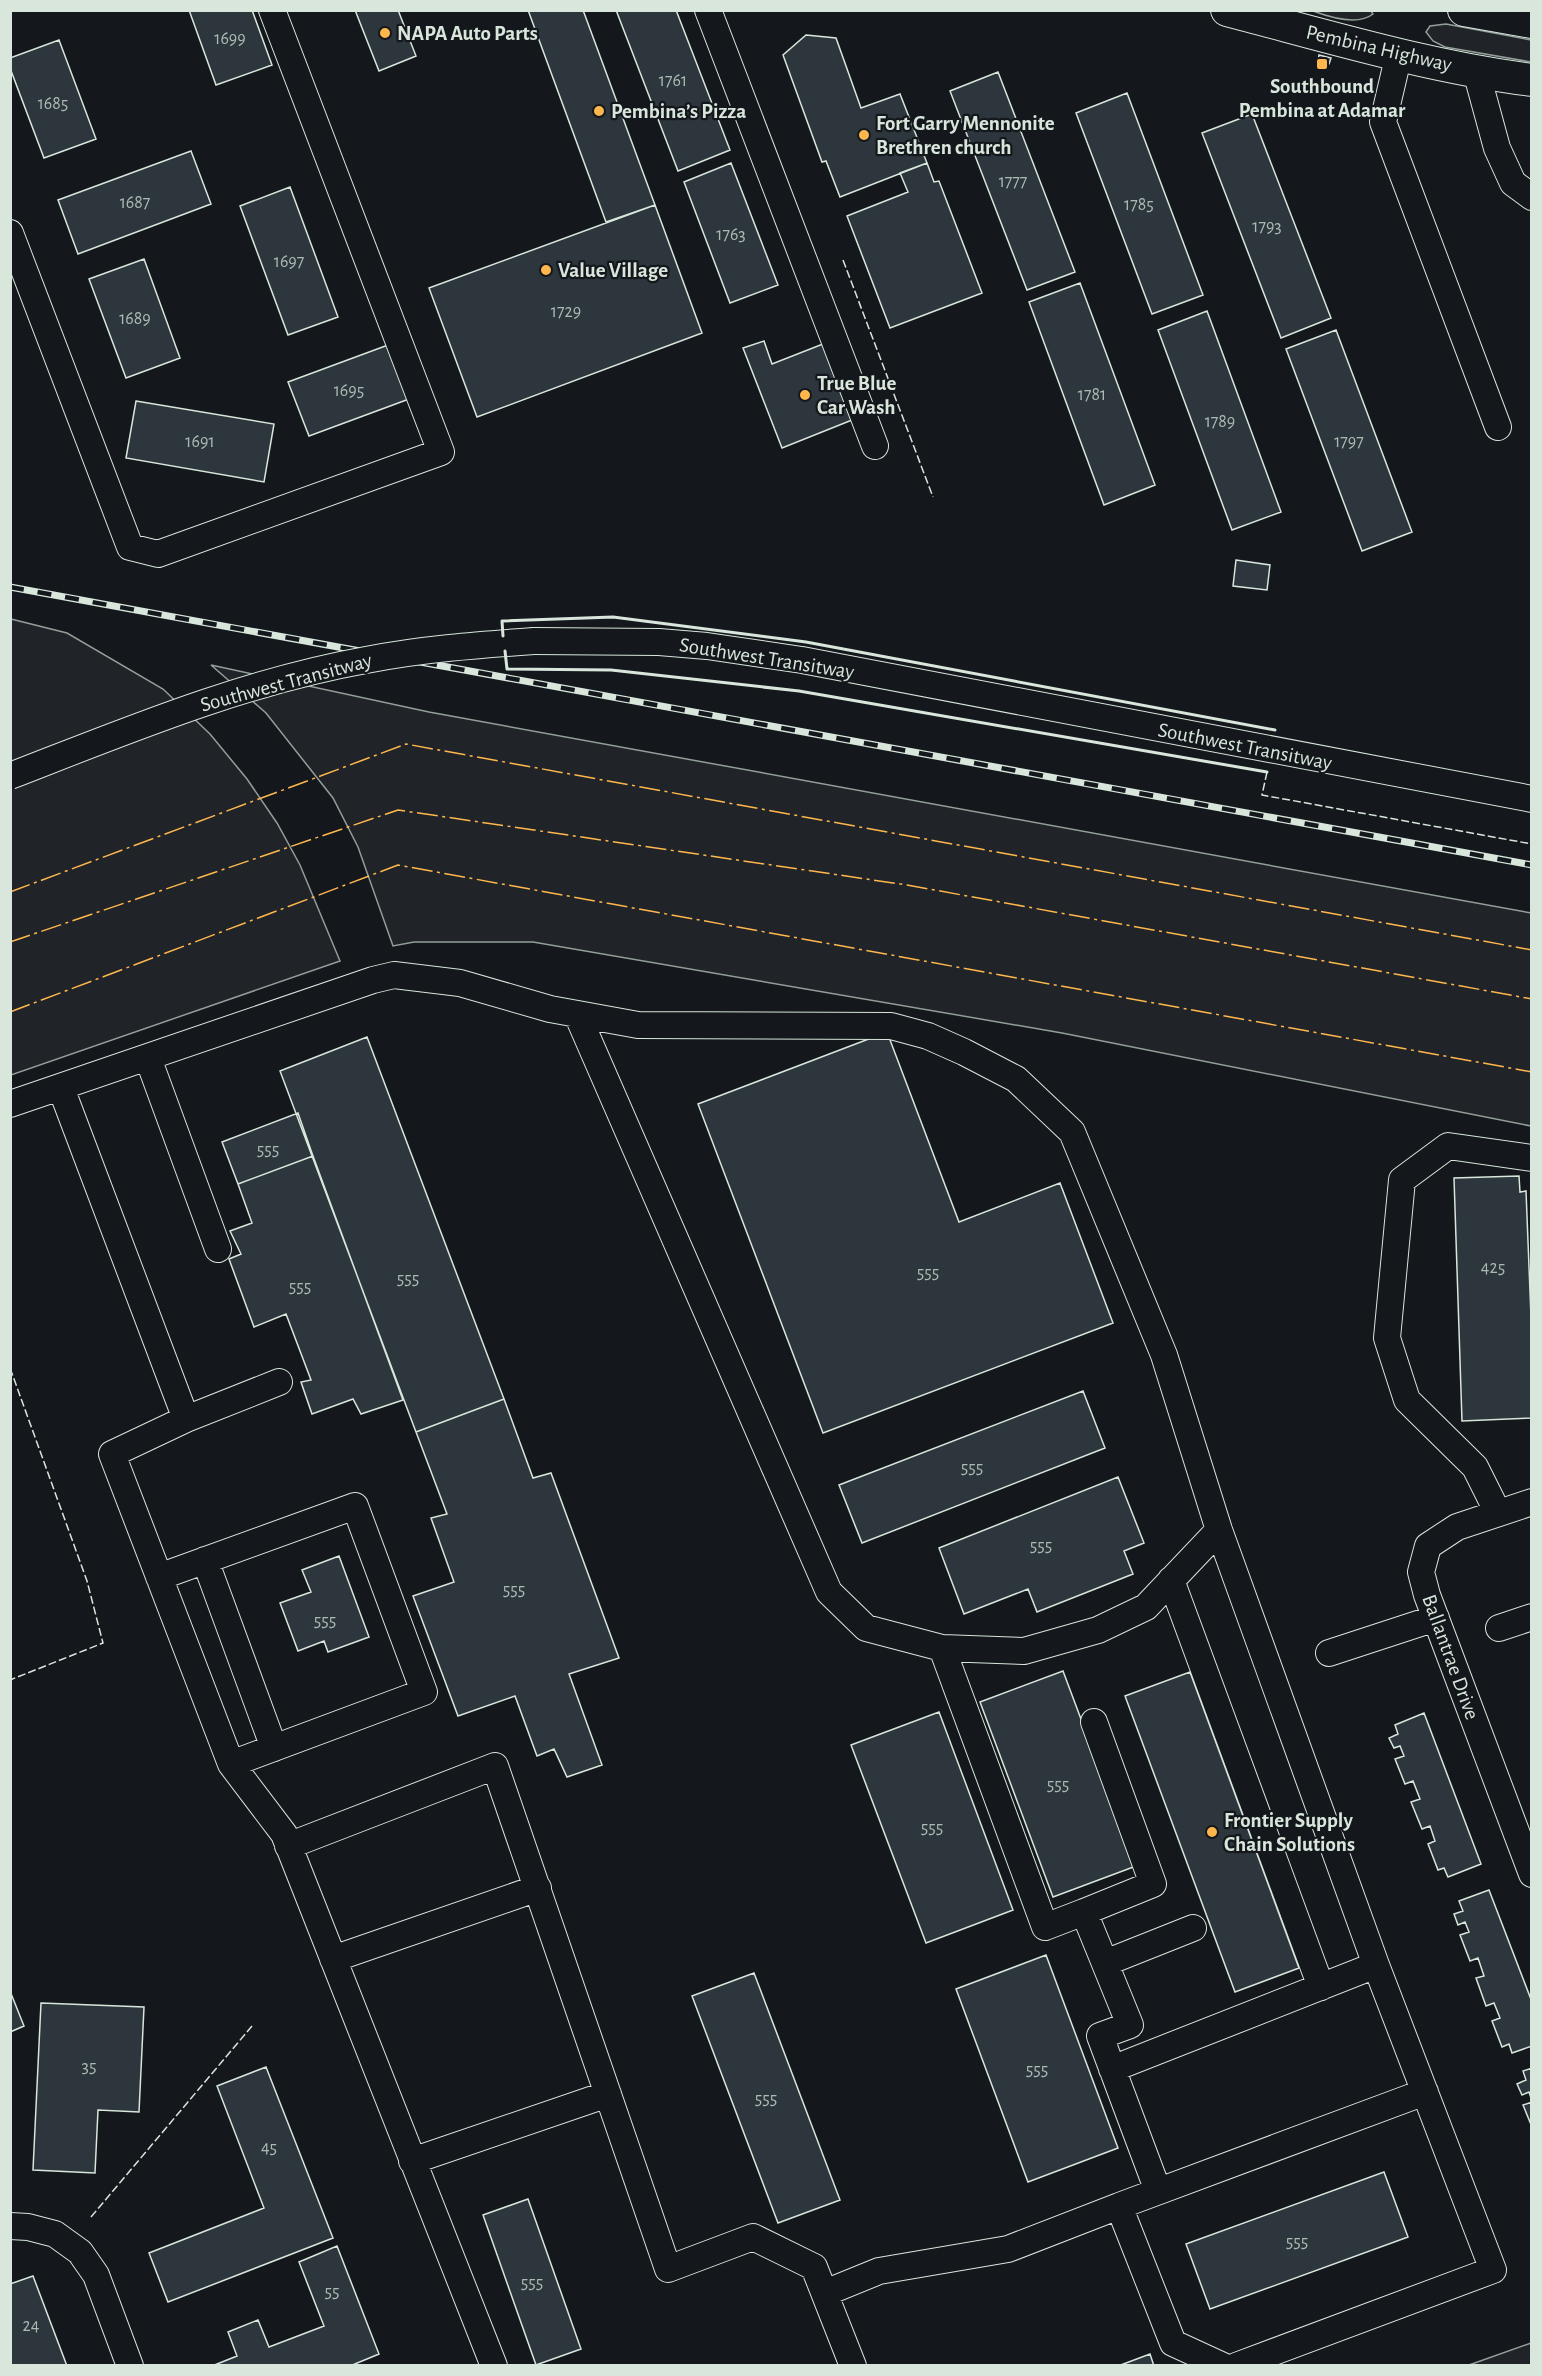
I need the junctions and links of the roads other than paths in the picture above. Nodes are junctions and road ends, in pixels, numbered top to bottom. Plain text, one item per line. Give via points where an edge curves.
1 (272, 10) edge
2 (708, 10) edge
3 (1464, 10) edge
4 (1238, 12) edge
5 (1532, 22) edge
6 (1399, 54) junction
7 (1476, 71) junction
8 (1532, 80) edge
9 (1532, 197) edge
10 (10, 233) edge
11 (1498, 427) dead end
12 (875, 446) dead end
13 (10, 776) edge
14 (1532, 799) edge
15 (577, 1014) junction
16 (148, 1058) junction
17 (61, 1088) junction
18 (10, 1104) edge
19 (1532, 1158) edge
20 (218, 1249) dead end
21 (279, 1383) dead end
22 (186, 1419) junction
23 (1532, 1502) edge
24 (1498, 1513) junction
25 (1219, 1530) junction
26 (205, 1560) junction
27 (159, 1577) junction
28 (1171, 1580) junction
29 (1532, 1617) edge
30 (1436, 1618) junction
31 (1500, 1628) dead end
32 (942, 1648) junction
33 (1329, 1653) dead end
34 (1094, 1722) dead end
35 (274, 1748) junction
36 (231, 1764) junction
37 (288, 1846) junction
38 (1532, 1874) edge
39 (538, 1888) junction
40 (1084, 1912) junction
41 (1193, 1928) dead end
42 (333, 1959) junction
43 (1105, 1963) junction
44 (1376, 1965) junction
45 (1321, 1987) junction
46 (1112, 2069) junction
47 (1425, 2092) junction
48 (608, 2094) junction
49 (412, 2162) junction
50 (1158, 2191) junction
51 (1119, 2206) junction
52 (10, 2226) edge
53 (825, 2294) junction
54 (130, 2366) edge
55 (494, 2366) edge
56 (853, 2366) edge
57 (1223, 2366) edge
58 (1236, 2366) edge

1 - 10 street via 441,452 158,554 130,547
2 - 12 street
3 - 5 main road
4 - 6 main road, Pembina Highway
6 - 7 main road, Pembina Highway
6 - 11 street via 1383,122
7 - 8 main road, Pembina Highway
7 - 9 street via 1497,148 1513,183
13 - 14 street, Southwest Transitway, bridge via 163,716 262,685 364,660 443,647 534,641 659,642 802,660
15 - 16 street via 460,983 394,975
15 - 25 street via 639,1025 891,1026 928,1036 1016,1079 1072,1132 1164,1355
15 - 32 street via 829,1592 866,1628
16 - 17 street
16 - 20 street
17 - 18 street
17 - 22 street
19 - 24 street via 1448,1146 1402,1180 1390,1304 1387,1338 1407,1400 1475,1467
21 - 22 street
22 - 27 street via 112,1454
23 - 24 street, Ballantrae Drive
24 - 30 street, Ballantrae Drive via 1457,1527 1428,1546 1421,1572
25 - 28 street
25 - 44 street
26 - 27 street
26 - 35 street
26 - 35 street via 355,1506 416,1670 424,1692
27 - 36 street
28 - 32 street via 1146,1607 1098,1630 1024,1650
28 - 45 street
29 - 31 street
30 - 33 street
30 - 38 street, Ballantrae Drive
32 - 40 street via 1045,1927
34 - 40 street via 1153,1884
35 - 36 street
36 - 37 street via 284,1834
37 - 39 street via 495,1766
37 - 42 street
39 - 42 street
39 - 48 street
40 - 43 street
41 - 43 street
42 - 49 street
43 - 46 street via 1130,2025 1100,2036
44 - 45 street
44 - 47 street
45 - 46 street
46 - 50 street
47 - 50 street
47 - 58 street via 1492,2270
48 - 49 street
48 - 53 street via 668,2269 753,2237 814,2266
49 - 55 street
50 - 51 street
51 - 53 street via 1008,2249 879,2271
51 - 57 street via 1173,2343
52 - 54 street via 55,2234 80,2252 96,2275
53 - 56 street

